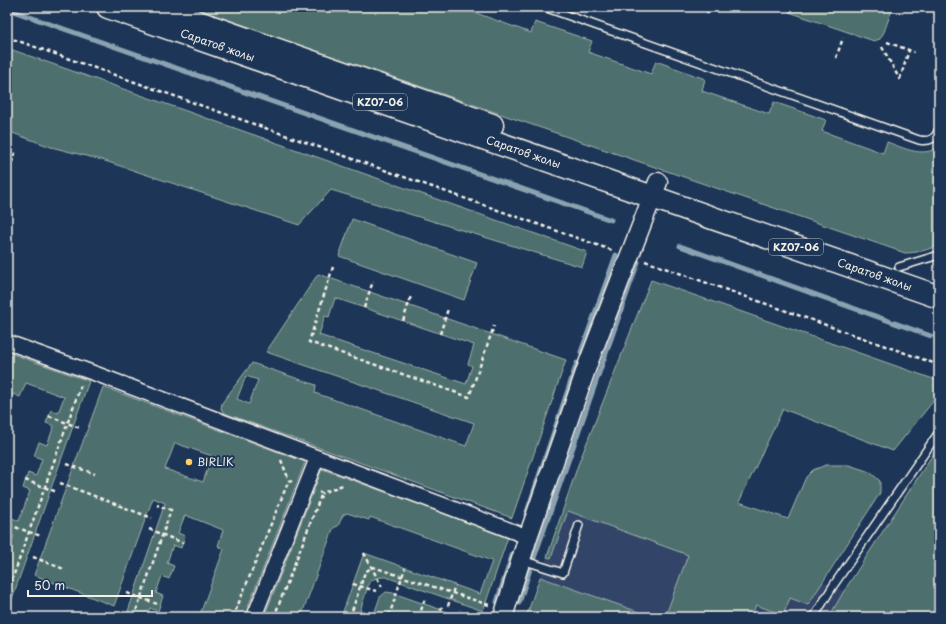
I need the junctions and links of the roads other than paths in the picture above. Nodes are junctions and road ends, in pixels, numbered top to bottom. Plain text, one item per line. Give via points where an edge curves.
1 (108, 7) edge
2 (155, 7) edge
3 (544, 7) edge
4 (939, 129) edge
5 (655, 190) junction
6 (939, 255) edge
7 (899, 266) junction
8 (939, 280) edge
9 (939, 297) edge
10 (7, 342) edge
11 (939, 432) edge
12 (317, 458) junction
13 (579, 525) dead end
14 (528, 537) junction
15 (521, 560) junction
16 (504, 614) edge
17 (254, 617) edge
18 (814, 617) edge

1 - 5 main road, Саратов жолы / KZ07-06
2 - 5 main road, Саратов жолы / KZ07-06
3 - 4 lane via 919,140 932,140
5 - 7 main road, Саратов жолы / KZ07-06
5 - 9 main road, Саратов жолы / KZ07-06
5 - 14 street via 638,259 589,361
6 - 7 lane
7 - 8 main road, Саратов жолы / KZ07-06
10 - 12 street
11 - 18 lane
12 - 14 street
12 - 17 street
13 - 15 lane via 563,573
14 - 15 street
15 - 16 street

